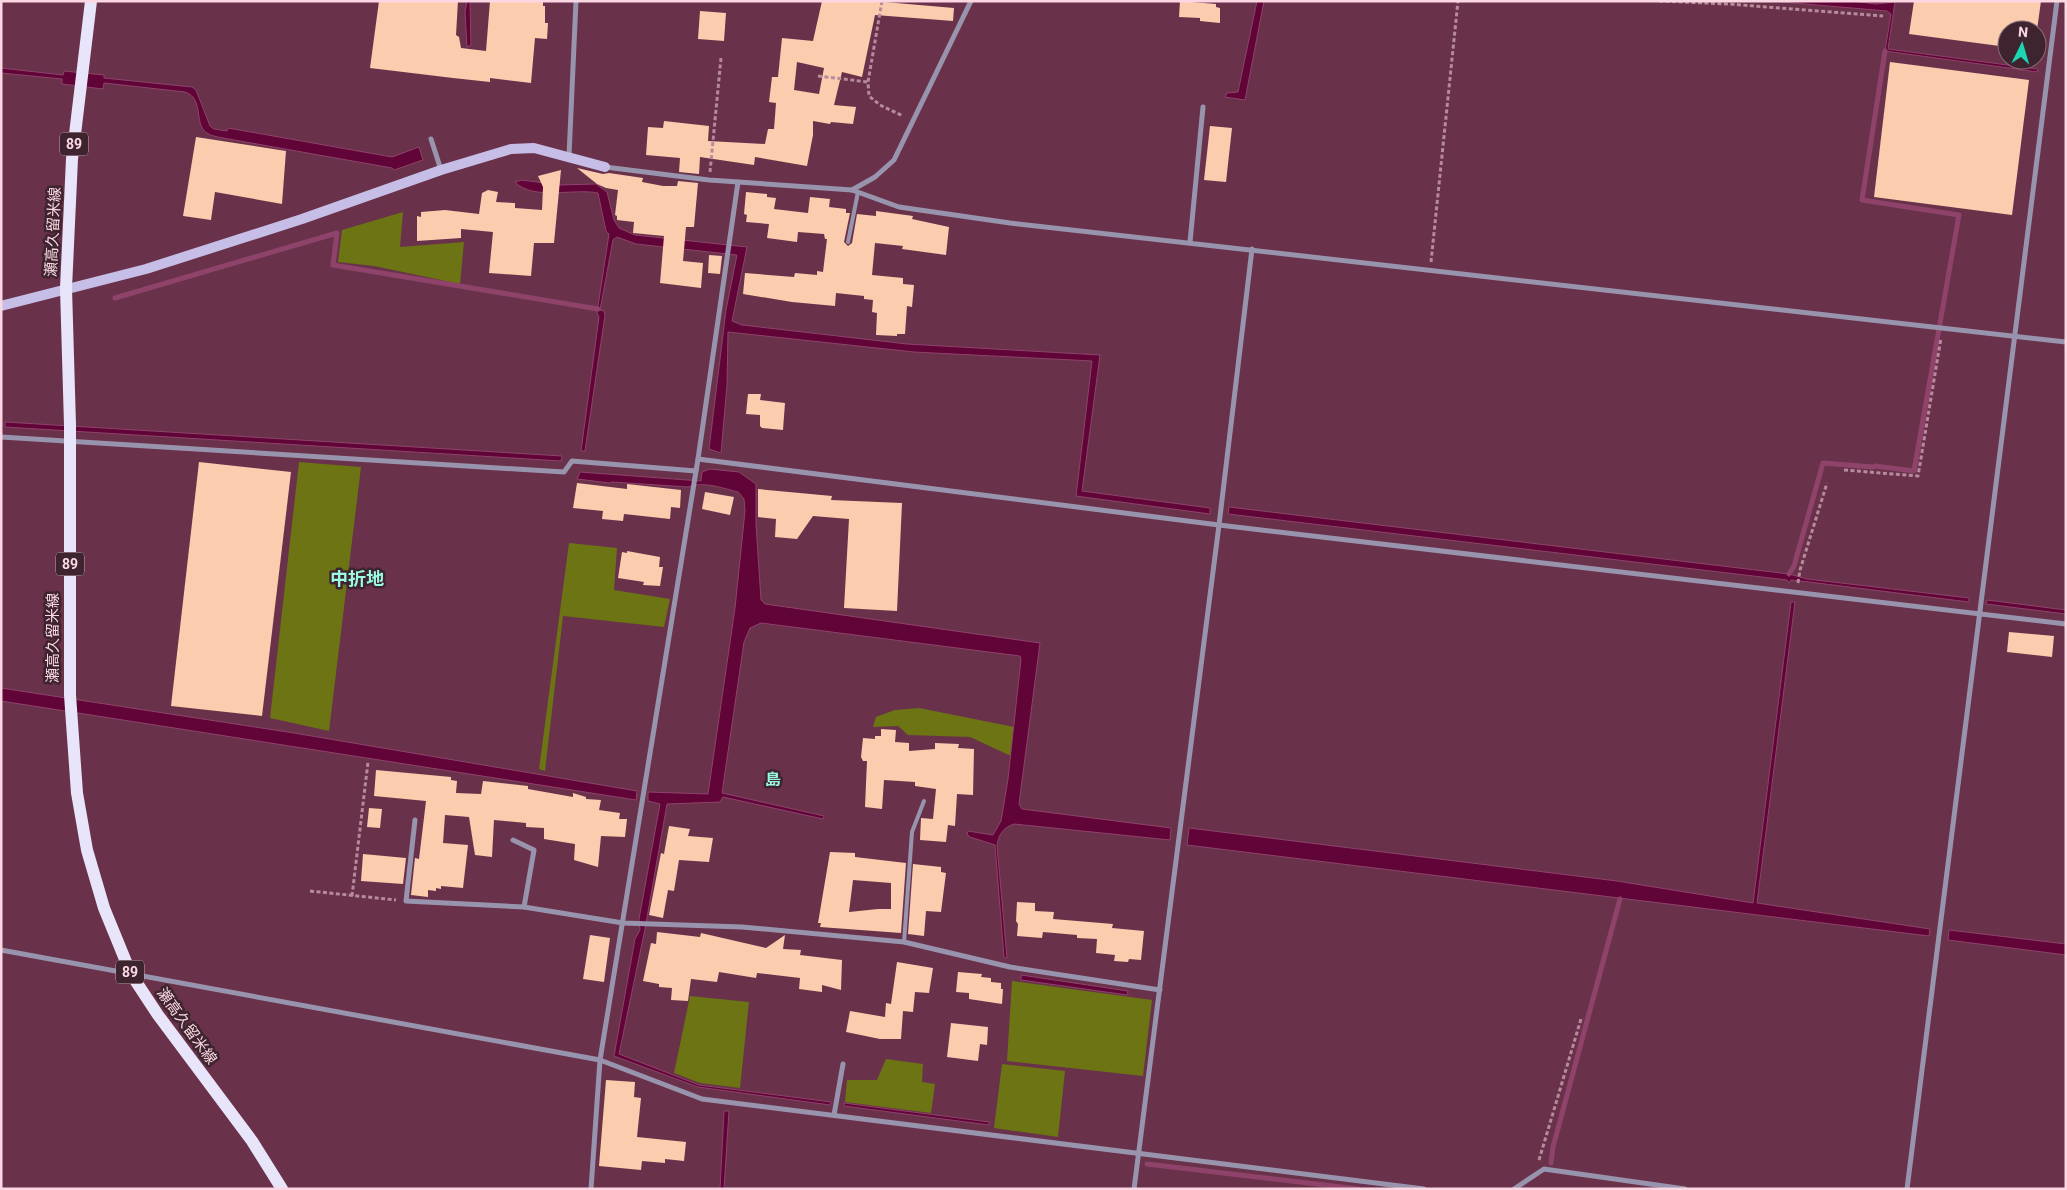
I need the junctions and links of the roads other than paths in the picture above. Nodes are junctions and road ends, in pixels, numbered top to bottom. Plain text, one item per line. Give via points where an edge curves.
1 (91, 1) edge
2 (576, 1) edge
3 (971, 1) edge
4 (2057, 1) edge
5 (1203, 107) dead end
6 (431, 140) dead end
7 (569, 156) junction
8 (605, 167) joint
9 (441, 170) junction
10 (738, 182) junction
11 (852, 190) junction
12 (858, 192) junction
13 (848, 242) dead end
14 (1190, 242) junction
15 (1252, 249) junction
16 (66, 288) junction
17 (1, 306) edge
18 (2015, 335) junction
19 (2066, 342) edge
20 (70, 433) junction
21 (1, 437) edge
22 (698, 459) junction
23 (696, 471) junction
24 (1219, 525) junction
25 (1979, 614) junction
26 (2066, 624) edge
27 (924, 801) dead end
28 (415, 820) dead end
29 (513, 840) dead end
30 (524, 907) junction
31 (623, 923) junction
32 (904, 942) junction
33 (1, 950) edge
34 (131, 974) junction
35 (1160, 990) junction
36 (600, 1060) junction
37 (843, 1064) dead end
38 (834, 1115) junction
39 (1139, 1153) junction
40 (282, 1189) edge
41 (591, 1189) edge
42 (1134, 1189) edge
43 (1424, 1189) edge
44 (1514, 1189) edge
45 (1685, 1189) edge
46 (1907, 1189) edge

1 - 16 main road, 瀬高久留米線 / 89 via 72,159
2 - 7 street
3 - 11 street via 894,160 875,177
4 - 18 street
5 - 14 street
6 - 9 street
7 - 8 street
7 - 9 street via 534,148 511,149
8 - 10 street
9 - 16 street via 155,266
10 - 11 street
10 - 22 street
11 - 12 street
12 - 13 lane
12 - 14 street via 899,207 1010,223
14 - 15 street
15 - 18 street
15 - 24 street
16 - 17 street
16 - 20 main road, 瀬高久留米線 / 89
18 - 19 street
18 - 25 street
20 - 21 street
20 - 23 street via 564,472 572,461
20 - 34 main road, 瀬高久留米線 / 89 via 70,716 77,793 87,850 104,908
22 - 23 street
22 - 24 street
23 - 31 street
24 - 25 street
24 - 35 street
25 - 26 street
25 - 46 street
27 - 32 lane via 912,832
28 - 30 street via 406,901
29 - 30 street via 534,850
30 - 31 street
31 - 32 street via 742,927
31 - 36 street
32 - 35 street via 1010,967
33 - 34 street
34 - 36 street
34 - 40 main road, 瀬高久留米線 / 89
35 - 39 street
36 - 38 street via 702,1099
36 - 41 street
37 - 38 street
38 - 39 street
39 - 42 street
39 - 43 street
44 - 45 street via 1544,1169

